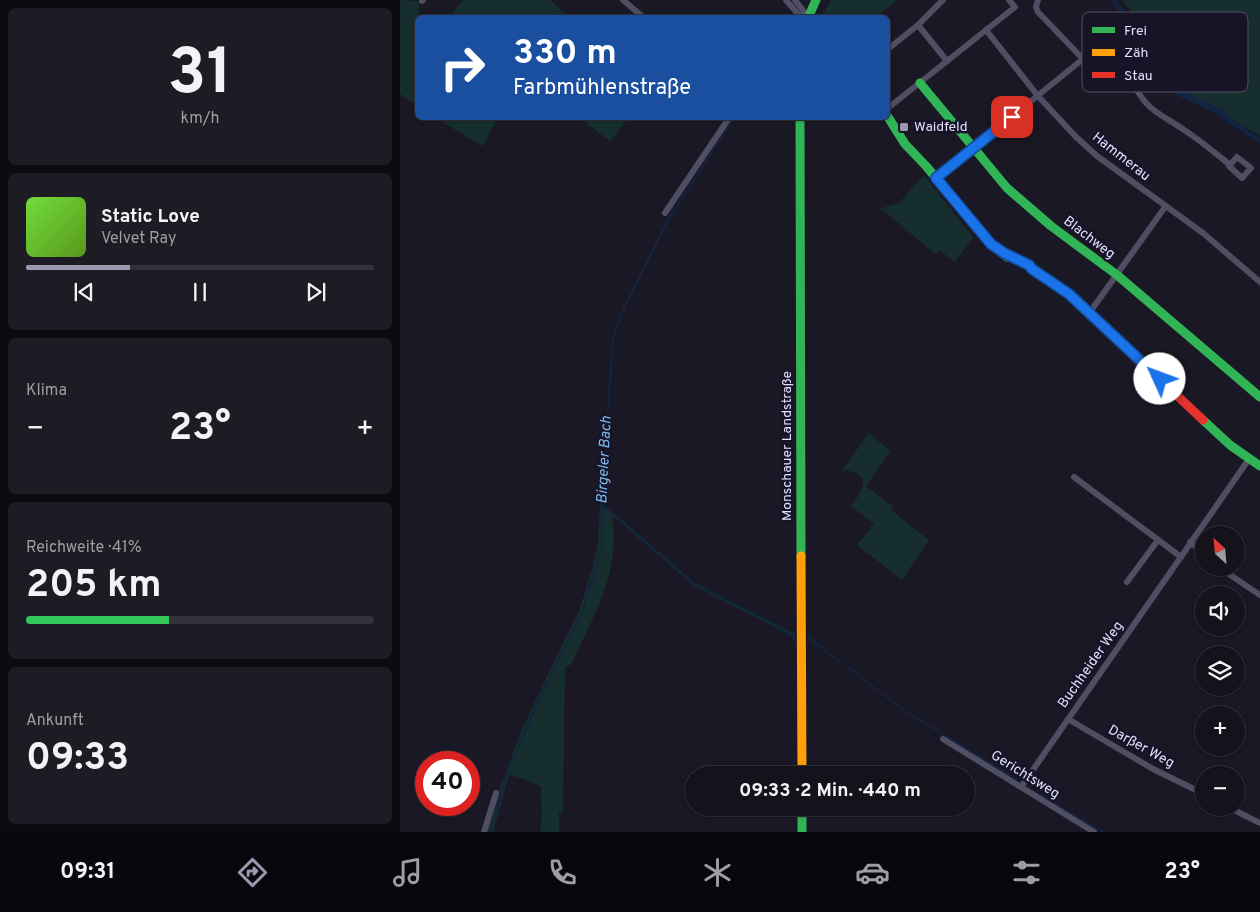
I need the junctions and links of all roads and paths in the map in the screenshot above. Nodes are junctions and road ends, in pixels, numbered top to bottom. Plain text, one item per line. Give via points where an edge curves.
1 (622, 0) edge
2 (786, 0) edge
3 (795, 0) edge
4 (816, 0) edge
5 (943, 0) edge
6 (1009, 0) edge
7 (1038, 0) edge
8 (640, 15) edge
9 (801, 15) edge
10 (806, 15) edge
11 (809, 15) edge
12 (918, 25) junction
13 (986, 30) junction
14 (890, 47) edge
15 (1082, 58) edge
16 (1082, 60) edge
17 (947, 61) junction
18 (920, 83) junction
19 (1137, 92) edge
20 (1038, 96) junction
21 (890, 106) edge
22 (728, 120) edge
23 (800, 120) edge
24 (889, 120) edge
25 (973, 149) junction
26 (1230, 165) dead end
27 (936, 178) junction
28 (1165, 207) junction
29 (665, 213) dead end
30 (1117, 275) junction
31 (1260, 282) edge
32 (1090, 312) junction
33 (1260, 397) edge
34 (1256, 462) edge
35 (1074, 477) dead end
36 (1158, 540) junction
37 (1190, 542) junction
38 (1195, 546) edge
39 (1181, 557) junction
40 (1232, 576) edge
41 (1127, 582) dead end
42 (1260, 595) edge
43 (1068, 719) junction
44 (943, 739) dead end
45 (802, 766) edge
46 (1021, 787) junction
47 (1195, 790) edge
48 (496, 793) dead end
49 (802, 816) edge
50 (1245, 816) edge
51 (1260, 824) edge
52 (484, 832) edge
53 (802, 832) edge
54 (1094, 832) edge

1 - 8 street
2 - 9 street
3 - 10 street
4 - 11 street
5 - 12 street
6 - 13 street via 1015,7
7 - 15 street via 1038,12
12 - 14 street
12 - 17 street
13 - 17 street
13 - 20 street, Hammerau
16 - 20 street
17 - 18 street
18 - 21 street
18 - 25 street, Blachweg
19 - 26 street via 1147,104
20 - 25 street
20 - 28 street, Hammerau via 1060,122 1098,156
22 - 29 street
23 - 45 street, Monschauer Landstraße
24 - 27 street
25 - 27 street
25 - 30 street, Blachweg via 1007,188 1050,226
27 - 32 street via 991,244 1022,260
28 - 30 street
28 - 31 street, Hammerau via 1203,233
30 - 32 street
30 - 33 street, Blachweg
32 - 34 street via 1230,445
34 - 37 street, Buchheider Weg
35 - 36 street
36 - 39 street
36 - 41 street
37 - 38 street
37 - 39 street, Buchheider Weg
39 - 43 street, Buchheider Weg
40 - 42 street
43 - 46 street, Buchheider Weg
43 - 47 street, Darßer Weg
44 - 46 street, Gerichtsweg
46 - 54 street, Gerichtsweg
48 - 52 street
49 - 53 street
50 - 51 street

